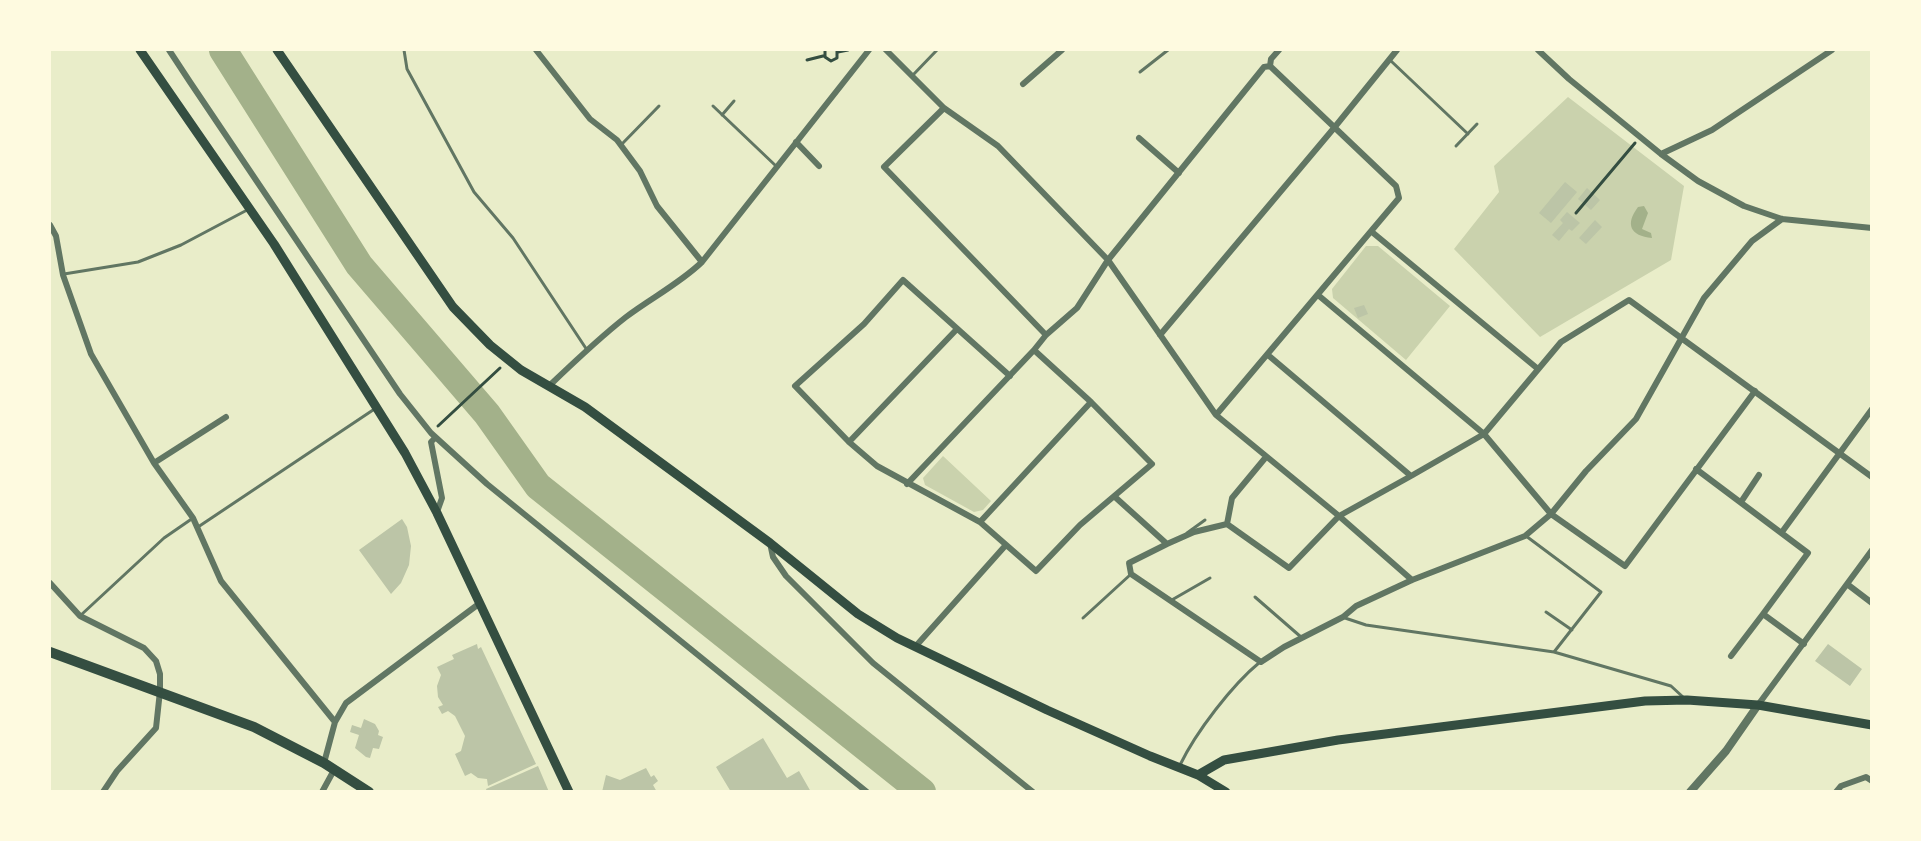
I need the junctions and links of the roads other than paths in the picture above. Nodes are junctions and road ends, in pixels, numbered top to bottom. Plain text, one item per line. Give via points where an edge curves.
1 (140, 50) edge
2 (169, 50) edge
3 (277, 50) edge
4 (404, 50) edge
5 (536, 50) edge
6 (869, 50) edge
7 (886, 50) edge
8 (937, 50) edge
9 (1062, 50) edge
10 (1168, 50) edge
11 (1279, 50) edge
12 (1397, 50) edge
13 (1538, 50) edge
14 (1832, 50) edge
15 (1389, 59) junction
16 (1270, 66) junction
17 (1140, 72) dead end
18 (912, 76) junction
19 (1023, 84) dead end
20 (734, 101) dead end
21 (659, 106) dead end
22 (713, 106) dead end
23 (944, 108) junction
24 (722, 115) junction
25 (1478, 124) dead end
26 (1334, 128) junction
27 (1468, 134) junction
28 (1139, 138) dead end
29 (796, 142) junction
30 (621, 145) junction
31 (1456, 146) dead end
32 (1661, 154) junction
33 (776, 166) junction
34 (819, 166) dead end
35 (1179, 173) junction
36 (249, 209) junction
37 (1782, 219) junction
38 (50, 225) edge
39 (1872, 228) edge
40 (1372, 232) junction
41 (1107, 260) junction
42 (702, 262) junction
43 (63, 275) junction
44 (1318, 295) junction
45 (957, 329) junction
46 (1046, 335) junction
47 (1160, 335) junction
48 (1681, 337) junction
49 (587, 350) junction
50 (1034, 350) junction
51 (1268, 355) junction
52 (1538, 369) junction
53 (1010, 376) junction
54 (549, 386) junction
55 (1755, 391) junction
56 (1091, 402) junction
57 (377, 407) junction
58 (1872, 409) edge
59 (1216, 415) junction
60 (226, 417) dead end
61 (1484, 434) junction
62 (435, 438) junction
63 (849, 442) junction
64 (1839, 453) junction
65 (1266, 457) junction
66 (154, 464) junction
67 (1696, 469) junction
68 (1760, 475) dead end
69 (1411, 476) junction
70 (1872, 477) edge
71 (907, 484) junction
72 (1115, 497) junction
73 (1741, 501) junction
74 (437, 513) junction
75 (1551, 514) junction
76 (1339, 516) junction
77 (193, 518) junction
78 (1204, 520) dead end
79 (980, 522) junction
80 (1227, 524) junction
81 (198, 527) junction
82 (1782, 532) junction
83 (1525, 536) junction
84 (1183, 537) junction
85 (770, 543) junction
86 (1167, 544) junction
87 (1005, 546) junction
88 (1872, 550) edge
89 (1131, 574) junction
90 (1210, 578) dead end
91 (1412, 580) junction
92 (50, 584) edge
93 (1847, 584) junction
94 (1255, 597) dead end
95 (1170, 601) junction
96 (480, 603) junction
97 (1872, 603) edge
98 (1546, 612) dead end
99 (1762, 614) junction
100 (80, 616) junction
101 (1343, 617) junction
102 (1083, 618) dead end
103 (1572, 630) junction
104 (1302, 638) junction
105 (1804, 644) junction
106 (915, 647) junction
107 (50, 652) edge
108 (1554, 652) junction
109 (1731, 656) dead end
110 (1261, 662) junction
111 (160, 692) junction
112 (1687, 700) junction
113 (1758, 705) junction
114 (335, 722) junction
115 (1872, 725) edge
116 (324, 763) junction
117 (1179, 766) junction
118 (334, 770) junction
119 (1198, 775) junction
120 (1872, 781) edge
121 (862, 790) edge
122 (104, 792) edge
123 (322, 792) edge
124 (369, 792) edge
125 (569, 792) edge
126 (1033, 792) edge
127 (1226, 792) edge
128 (1690, 792) edge
129 (1836, 792) edge

1 - 36 main road
2 - 62 street via 400,394
3 - 54 main road via 453,307 490,345
4 - 49 lane via 407,69 474,192 513,238
5 - 30 street via 590,119
6 - 29 street
7 - 18 street
8 - 18 lane
9 - 19 street
10 - 17 lane
11 - 16 street
12 - 15 street
13 - 32 street
14 - 32 street via 1712,130
15 - 26 street
15 - 27 lane
16 - 26 street
16 - 35 street via 1264,67
18 - 23 street
20 - 24 lane
21 - 30 lane
22 - 24 lane
23 - 41 street via 998,146
23 - 46 street via 884,168
24 - 33 lane
25 - 27 lane
26 - 40 street via 1396,186 1399,198
26 - 47 street
27 - 31 lane
28 - 35 street
29 - 33 street
29 - 34 street
30 - 42 street via 640,171 657,206
32 - 37 street via 1698,181 1744,206
33 - 42 street
35 - 41 street
36 - 43 lane via 181,245 138,262
36 - 57 main road
37 - 39 street
37 - 48 street via 1752,241 1704,298
38 - 43 street via 56,236
40 - 44 street
40 - 52 street
41 - 46 street via 1077,308
41 - 47 street
42 - 49 street
43 - 66 street via 91,354
44 - 51 street
44 - 61 street
45 - 53 street
45 - 63 street
45 - 63 street via 903,280 864,324 795,386
46 - 50 street
47 - 59 street
48 - 52 street via 1629,300 1561,342
48 - 55 street
48 - 75 street via 1636,419
49 - 54 street
50 - 53 street
50 - 56 street
51 - 59 street
51 - 69 street
52 - 61 street
53 - 71 street
54 - 85 main road via 585,407
55 - 64 street
55 - 67 street
56 - 72 street via 1152,464
56 - 79 street
57 - 74 main road
57 - 81 lane
58 - 64 street
59 - 65 street
60 - 66 street
61 - 69 street
61 - 75 street
62 - 74 street via 431,442 442,498
62 - 121 street
63 - 71 street via 877,466
64 - 70 street
64 - 82 street
65 - 76 street
65 - 80 street via 1232,498
66 - 77 street
67 - 73 street
67 - 75 street via 1625,566
68 - 73 street
69 - 76 street
71 - 79 street
72 - 86 street
72 - 87 street via 1080,525 1036,571
73 - 82 street
74 - 96 main road
75 - 83 street
76 - 80 street via 1289,567
76 - 91 street
77 - 81 street
77 - 100 lane via 164,538
78 - 84 lane
79 - 87 street
80 - 84 street
81 - 114 street via 222,581
82 - 99 street via 1808,553
83 - 91 street
83 - 103 lane via 1600,592
84 - 86 street
85 - 106 main road via 858,614
85 - 126 street via 773,557 786,576 873,663
86 - 89 street via 1129,563
87 - 106 street
88 - 93 street
89 - 95 street
89 - 102 lane
90 - 95 lane
91 - 101 street via 1356,606
92 - 100 street
93 - 97 street
93 - 105 street
94 - 104 lane
95 - 110 street
96 - 114 street via 346,703
96 - 125 main road
98 - 103 lane
99 - 105 street
99 - 109 street
100 - 111 street via 144,648 156,661
101 - 104 street
101 - 108 lane via 1366,625
103 - 108 lane
104 - 110 street
105 - 113 street
106 - 117 main road via 1047,710
107 - 111 highway
108 - 112 lane via 1671,686
110 - 117 lane via 1218,709
111 - 116 highway via 254,727
111 - 122 street via 156,728 117,771
112 - 113 main road
112 - 119 main road via 1645,701 1338,740 1224,760
113 - 115 main road
113 - 128 street via 1726,751
114 - 116 street
116 - 118 highway
117 - 119 main road
118 - 123 street
118 - 124 highway
119 - 127 main road
120 - 129 street via 1866,777 1840,786

